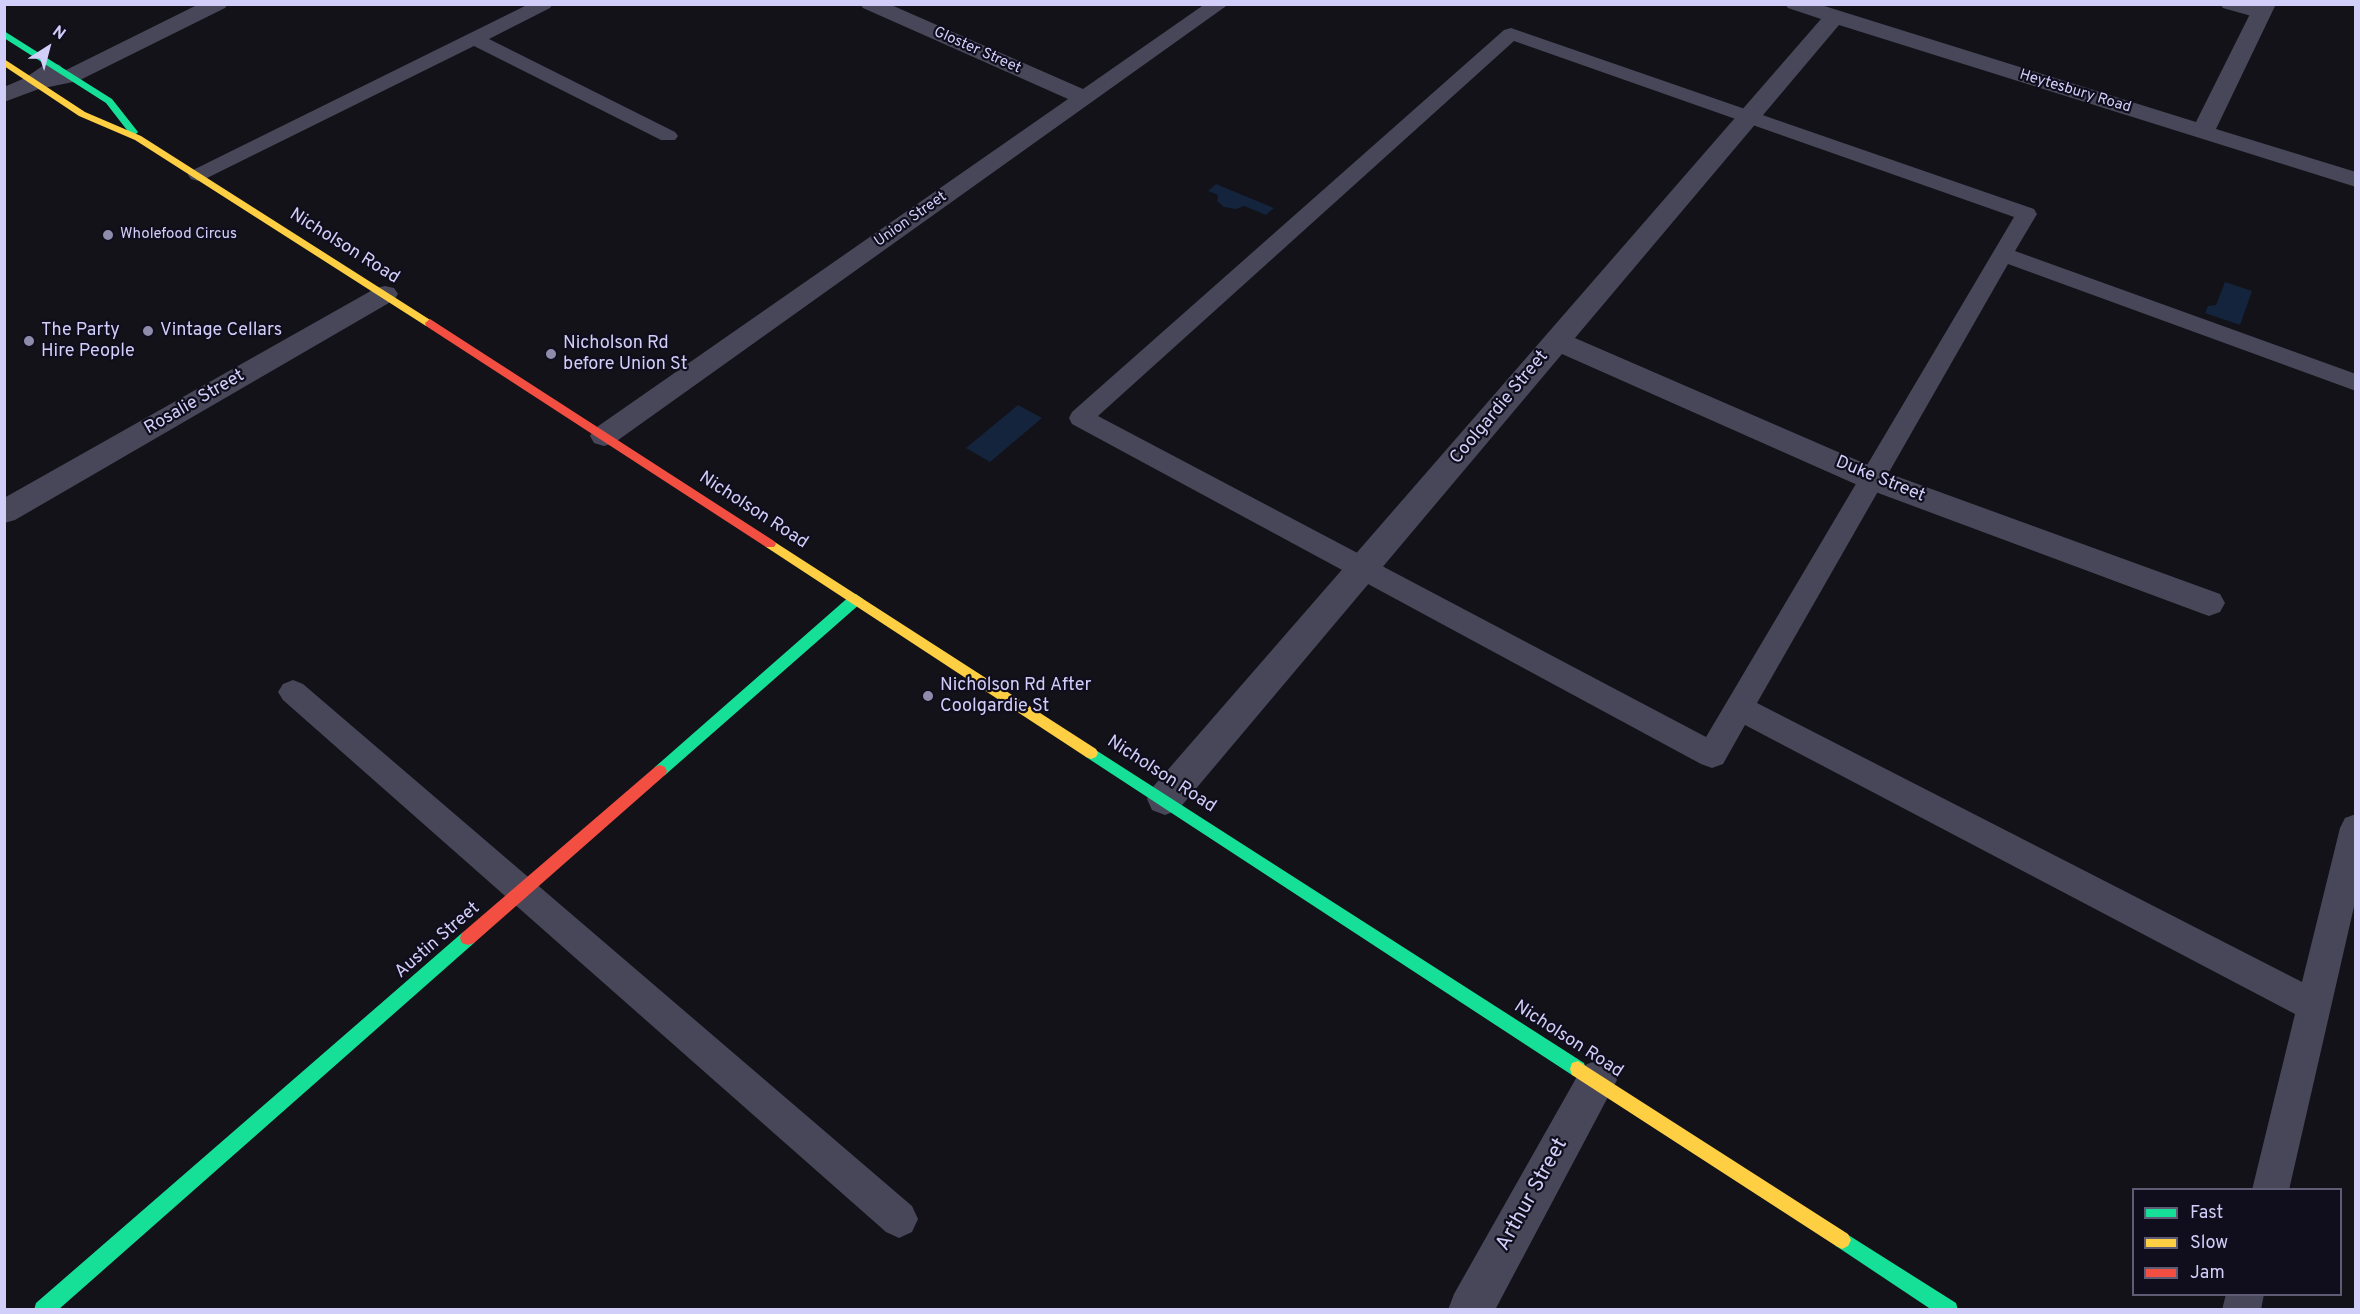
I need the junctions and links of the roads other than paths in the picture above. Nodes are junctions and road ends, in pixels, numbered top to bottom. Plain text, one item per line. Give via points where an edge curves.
1 (218, 4) edge
2 (544, 4) edge
3 (870, 4) edge
4 (1219, 4) edge
5 (1795, 4) edge
6 (2229, 4) edge
7 (2264, 9) edge
8 (1834, 17) junction
9 (4, 34) edge
10 (475, 39) junction
11 (4, 62) edge
12 (63, 72) junction
13 (33, 83) junction
14 (4, 95) edge
15 (1085, 98) junction
16 (1749, 117) junction
17 (2203, 132) junction
18 (668, 136) dead end
19 (138, 138) junction
20 (198, 175) junction
21 (2355, 180) edge
22 (2002, 254) junction
23 (385, 294) junction
24 (1557, 341) junction
25 (2355, 383) edge
26 (604, 436) junction
27 (1872, 478) junction
28 (4, 512) edge
29 (1363, 568) junction
30 (856, 599) junction
31 (2209, 603) dead end
32 (293, 692) dead end
33 (1739, 708) junction
34 (1166, 799) junction
35 (2355, 828) edge
36 (522, 890) junction
37 (2314, 1006) junction
38 (1597, 1080) junction
39 (2270, 1188) edge
40 (899, 1219) dead end
41 (43, 1310) edge
42 (1470, 1310) edge
43 (1949, 1310) edge

1 - 12 street
2 - 10 lane
3 - 15 street, Gloster Street
4 - 15 street, Union Street
5 - 8 street, Heytesbury Road
6 - 7 lane
7 - 17 street
8 - 16 street, Coolgardie Street
8 - 17 street, Heytesbury Road
9 - 12 main road, Nicholson Road
10 - 18 lane
10 - 20 lane
11 - 13 main road, Nicholson Road
12 - 13 street
12 - 19 main road, Nicholson Road via 109,101
13 - 14 street
13 - 19 main road, Nicholson Road via 82,114
15 - 26 street, Union Street
16 - 22 lane via 2026,214
16 - 24 street, Coolgardie Street
16 - 29 lane via 1511,34 1081,418
17 - 21 street, Heytesbury Road
19 - 20 main road, Nicholson Road
20 - 23 main road, Nicholson Road
22 - 25 lane
22 - 27 lane
23 - 26 main road, Nicholson Road
23 - 28 street, Rosalie Street
24 - 27 street, Duke Street
24 - 29 street, Coolgardie Street
26 - 30 main road, Nicholson Road
27 - 31 street, Duke Street
27 - 33 lane
29 - 33 lane via 1712,755
29 - 34 street, Coolgardie Street
30 - 34 main road, Nicholson Road
30 - 36 main road, Austin Street
32 - 36 lane
33 - 37 lane
34 - 38 main road, Nicholson Road
35 - 37 lane
36 - 40 lane
36 - 41 main road, Austin Street
37 - 39 lane
38 - 42 street, Arthur Street
38 - 43 main road, Nicholson Road

